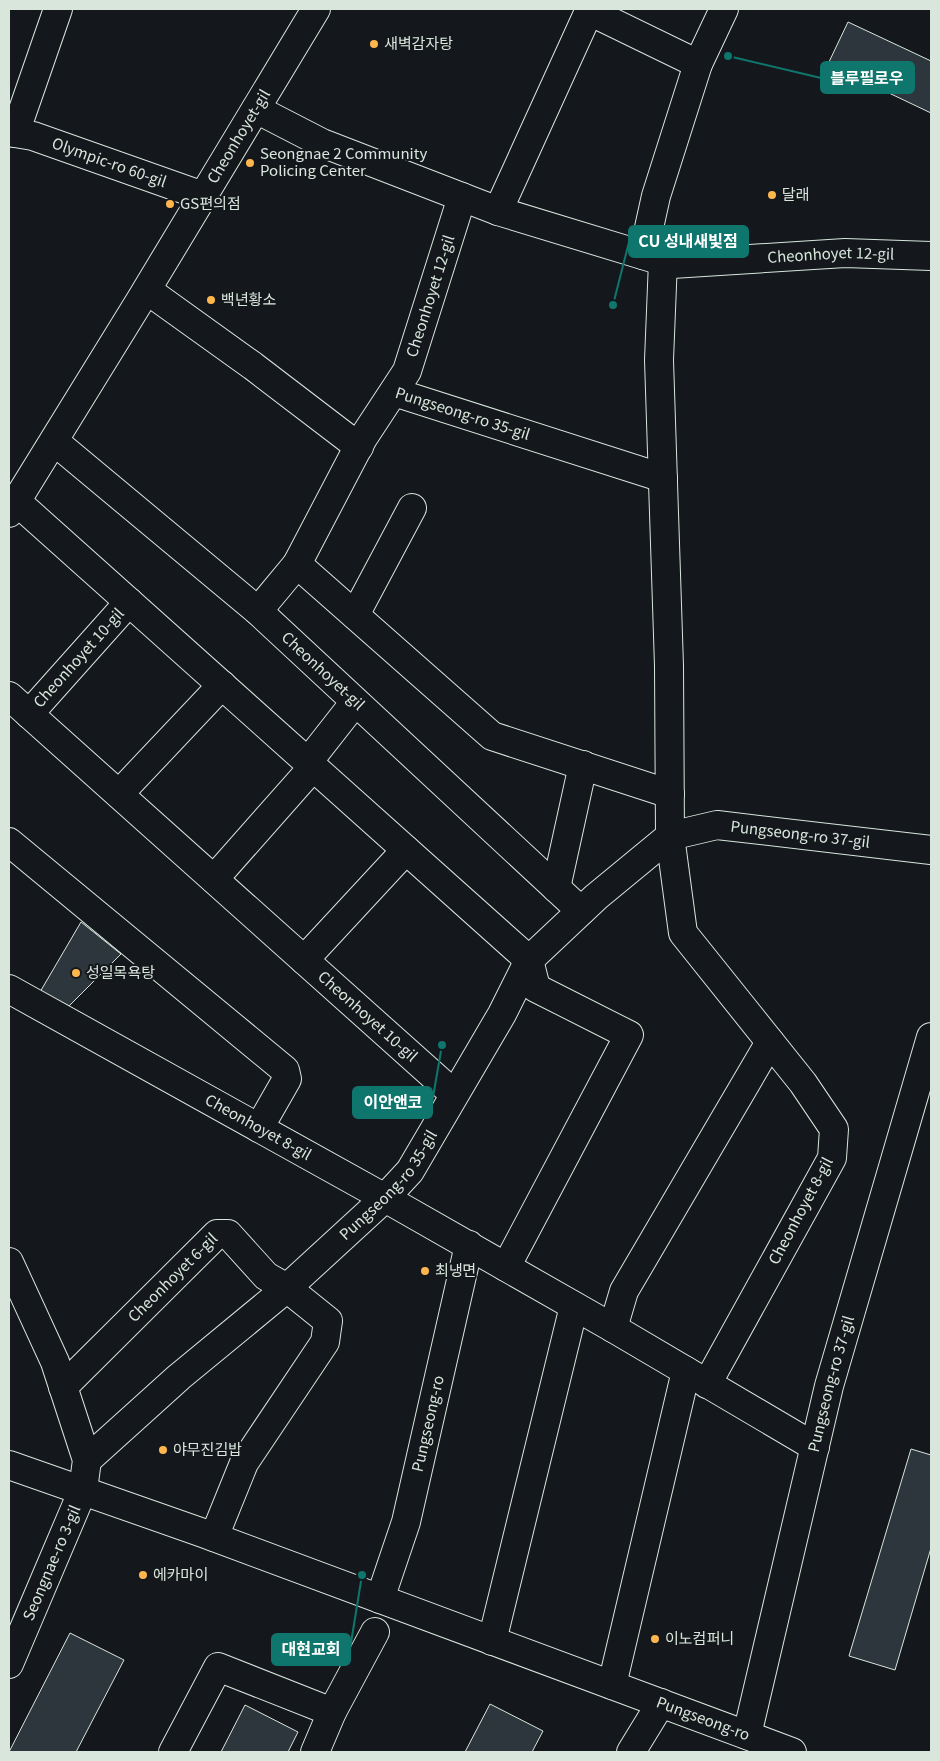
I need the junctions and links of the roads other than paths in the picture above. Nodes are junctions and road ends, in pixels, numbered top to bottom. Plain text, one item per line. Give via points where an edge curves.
1 (58, 9) edge
2 (316, 9) edge
3 (724, 9) edge
4 (590, 10) edge
5 (698, 64) junction
6 (256, 109) junction
7 (12, 133) edge
8 (203, 196) junction
9 (462, 197) junction
10 (498, 211) junction
11 (931, 256) edge
12 (653, 258) junction
13 (146, 290) junction
14 (394, 392) junction
15 (54, 441) junction
16 (359, 447) junction
17 (663, 478) junction
18 (12, 507) edge
19 (412, 508) dead end
20 (297, 564) junction
21 (129, 602) junction
22 (258, 611) junction
23 (355, 614) junction
24 (222, 685) junction
25 (9, 696) edge
26 (356, 702) junction
27 (29, 714) junction
28 (310, 764) junction
29 (583, 765) junction
30 (119, 794) junction
31 (670, 794) junction
32 (670, 836) junction
33 (9, 842) edge
34 (406, 850) junction
35 (931, 850) edge
36 (214, 879) junction
37 (556, 888) junction
38 (581, 911) junction
39 (304, 960) junction
40 (528, 960) junction
41 (9, 989) edge
42 (931, 1037) edge
43 (770, 1042) junction
44 (454, 1094) junction
45 (259, 1128) junction
46 (385, 1198) junction
47 (468, 1246) junction
48 (9, 1262) edge
49 (506, 1267) junction
50 (287, 1288) junction
51 (574, 1306) junction
52 (613, 1328) junction
53 (697, 1378) junction
54 (63, 1387) junction
55 (815, 1447) junction
56 (87, 1460) junction
57 (9, 1465) edge
58 (83, 1490) junction
59 (214, 1537) junction
60 (380, 1599) junction
61 (374, 1632) dead end
62 (492, 1640) junction
63 (9, 1664) edge
64 (612, 1685) junction
65 (661, 1703) junction
66 (332, 1712) junction
67 (747, 1735) junction
68 (173, 1752) edge
69 (315, 1752) edge
70 (631, 1752) edge
71 (792, 1752) edge

1 - 7 street, Olympic-ro 60-gil
2 - 6 street, Cheonhoyet-gil
3 - 5 street
4 - 5 street
4 - 10 street
5 - 12 street via 656,196
6 - 8 street, Cheonhoyet-gil
6 - 9 street, Cheonhoyet 12-gil via 322,143
7 - 8 street, Olympic-ro 60-gil via 33,136
8 - 13 street, Cheonhoyet-gil
9 - 10 street, Cheonhoyet 12-gil
9 - 14 street, Cheonhoyet 12-gil via 407,371
10 - 12 street, Cheonhoyet 12-gil
11 - 12 street, Cheonhoyet 12-gil via 845,253 672,264
12 - 17 street
13 - 15 street, Cheonhoyet-gil
13 - 16 street
14 - 16 street, Pungseong-ro 35-gil
14 - 17 street, Pungseong-ro 35-gil
15 - 18 street, Cheonhoyet-gil
15 - 22 street, Cheonhoyet-gil
16 - 20 street, Pungseong-ro 35-gil
17 - 31 street
18 - 21 street, Cheonhoyet-gil
19 - 23 street
20 - 22 street, Pungseong-ro 35-gil
20 - 23 street
21 - 24 street, Cheonhoyet-gil
21 - 27 street, Cheonhoyet 10-gil
22 - 26 street, Cheonhoyet-gil
23 - 29 street via 492,736
24 - 28 street, Cheonhoyet-gil
24 - 30 street
25 - 27 street, Cheonhoyet 10-gil
26 - 28 street
26 - 37 street, Cheonhoyet-gil
27 - 30 street, Cheonhoyet 10-gil
28 - 34 street, Cheonhoyet-gil
28 - 36 street
29 - 31 street
29 - 37 street
30 - 36 street, Cheonhoyet 10-gil
31 - 32 street
32 - 35 street, Pungseong-ro 37-gil via 717,826
32 - 38 street, Pungseong-ro 35-gil
32 - 43 street, Cheonhoyet 8-gil via 683,933
33 - 45 street via 285,1070 287,1079
34 - 39 street, Cheonhoyet 10-gil
34 - 40 street, Cheonhoyet-gil
36 - 39 street, Cheonhoyet 10-gil
37 - 38 street, Cheonhoyet-gil
38 - 40 street, Pungseong-ro 35-gil
39 - 44 street, Cheonhoyet 10-gil
40 - 44 street, Pungseong-ro 35-gil via 502,1014
40 - 49 street via 536,988 629,1035
41 - 45 street, Cheonhoyet 8-gil
42 - 55 street, Pungseong-ro 37-gil via 829,1386
43 - 52 street via 624,1290
43 - 53 street, Cheonhoyet 8-gil via 834,1128 832,1158
44 - 46 street, Pungseong-ro 35-gil via 410,1171
45 - 46 street, Cheonhoyet 8-gil
46 - 47 street, Cheonhoyet 8-gil
46 - 50 street, Pungseong-ro 35-gil
47 - 49 street, Cheonhoyet 8-gil
47 - 60 street, Pungseong-ro via 406,1522
48 - 54 street via 55,1362
49 - 51 street, Cheonhoyet 8-gil
50 - 54 street, Cheonhoyet 6-gil via 266,1276 228,1234 217,1234
50 - 56 street, Pungseong-ro 35-gil via 179,1377
50 - 59 street via 328,1321 325,1342 244,1463
51 - 52 street, Cheonhoyet 8-gil
51 - 62 street
52 - 53 street, Cheonhoyet 8-gil
53 - 55 street, Cheonhoyet 8-gil
53 - 64 street
54 - 56 street
55 - 67 street, Pungseong-ro 37-gil
56 - 58 street
57 - 58 street, Pungseong-ro
58 - 59 street, Pungseong-ro
58 - 63 street, Seongnae-ro 3-gil
59 - 60 street, Pungseong-ro
60 - 62 street, Pungseong-ro
61 - 66 street
62 - 64 street, Pungseong-ro
64 - 65 street, Pungseong-ro
65 - 67 street, Pungseong-ro
65 - 70 street
66 - 68 street via 218,1668
66 - 69 street
67 - 71 street, Pungseong-ro

